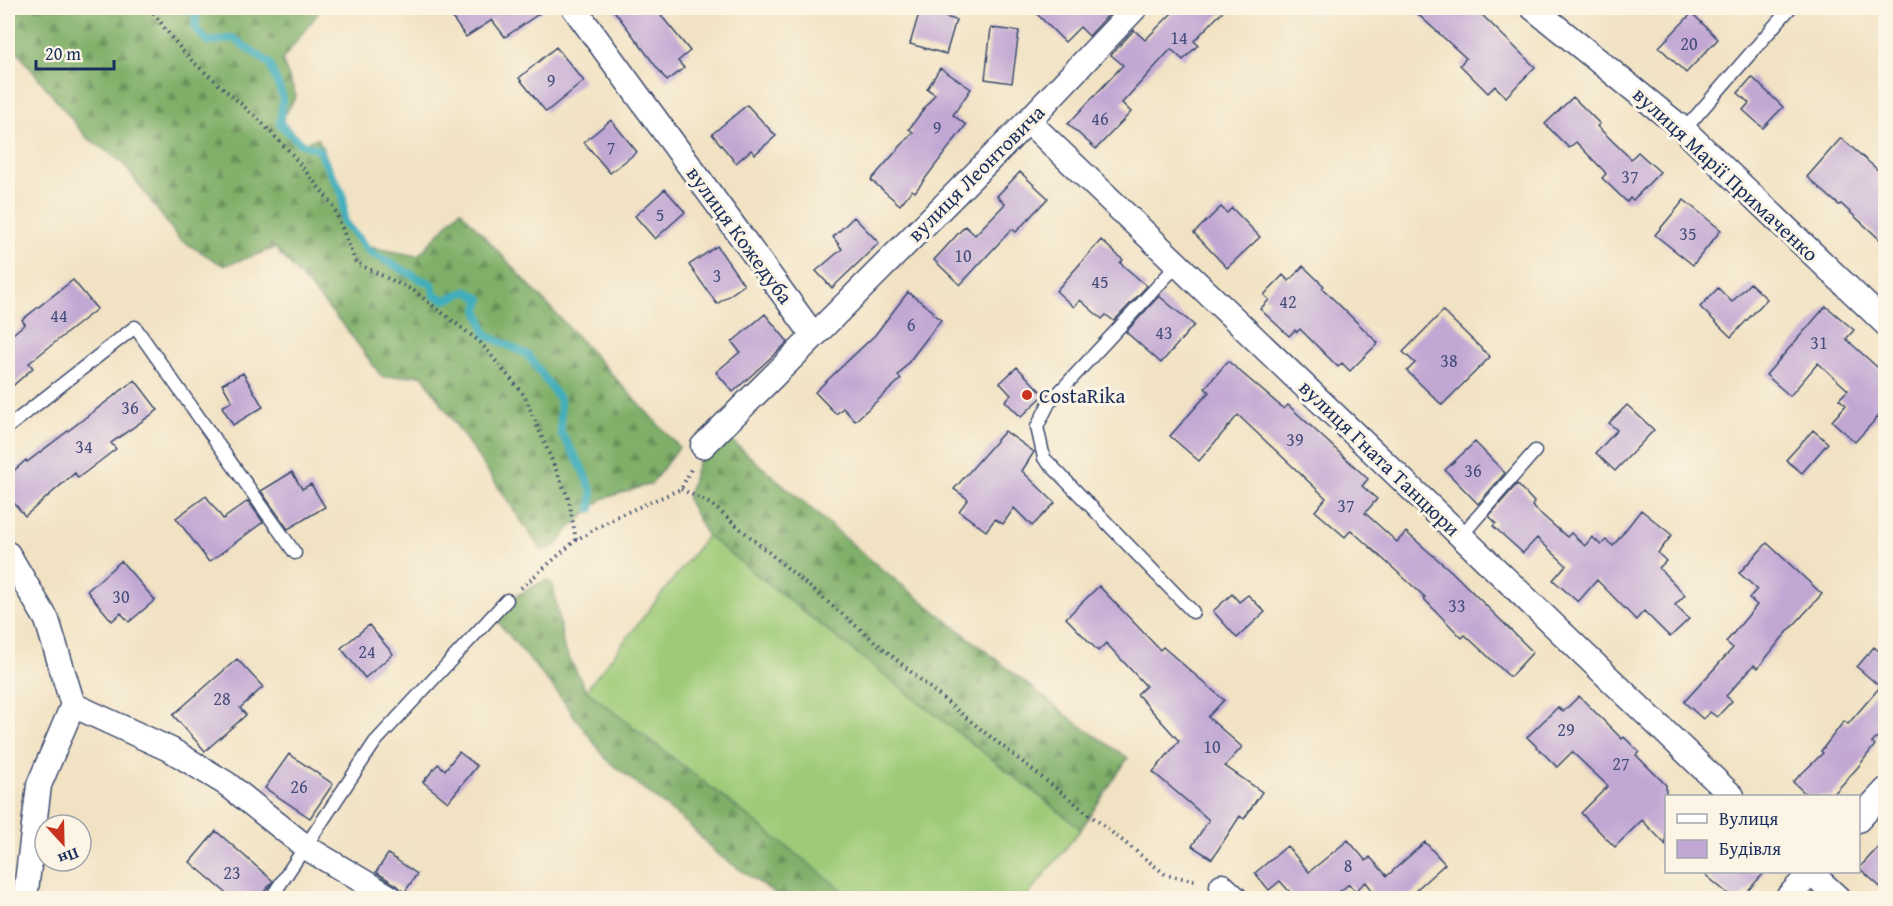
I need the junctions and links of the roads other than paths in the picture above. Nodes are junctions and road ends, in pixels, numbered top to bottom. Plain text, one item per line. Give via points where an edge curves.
1 (574, 8) edge
2 (1135, 8) edge
3 (1533, 8) edge
4 (1790, 8) edge
5 (1028, 121) junction
6 (1684, 130) junction
7 (1178, 264) junction
8 (1886, 324) edge
9 (813, 336) junction
10 (8, 428) edge
11 (703, 446) road end
12 (1535, 452) dead end
13 (1461, 536) junction
14 (295, 553) dead end
15 (8, 554) edge
16 (507, 600) road end
17 (1193, 612) dead end
18 (73, 705) junction
19 (1886, 790) edge
20 (1731, 795) edge
21 (1860, 818) edge
22 (307, 848) junction
23 (1810, 873) edge
24 (1812, 873) edge
25 (25, 898) edge
26 (271, 898) edge
27 (391, 898) edge
28 (1787, 898) edge
29 (1838, 898) edge

1 - 9 street, вулиця Кожедуба
2 - 5 street, вулиця Леонтовича
3 - 6 street, вулиця Марії Примаченко
4 - 6 lane
5 - 7 street, вулиця Гната Танцюри
5 - 9 street, вулиця Леонтовича
6 - 8 street, вулиця Марії Примаченко
7 - 13 street, вулиця Гната Танцюри
7 - 17 lane via 1049,403 1037,427 1044,458
9 - 11 street
10 - 14 lane via 135,327
12 - 13 lane
13 - 20 street, вулиця Гната Танцюри
15 - 18 street via 47,620
16 - 22 lane via 375,742
18 - 22 street via 171,750 227,784
18 - 25 street via 39,785
19 - 21 street
22 - 26 lane
22 - 27 street
23 - 28 street
24 - 29 street

